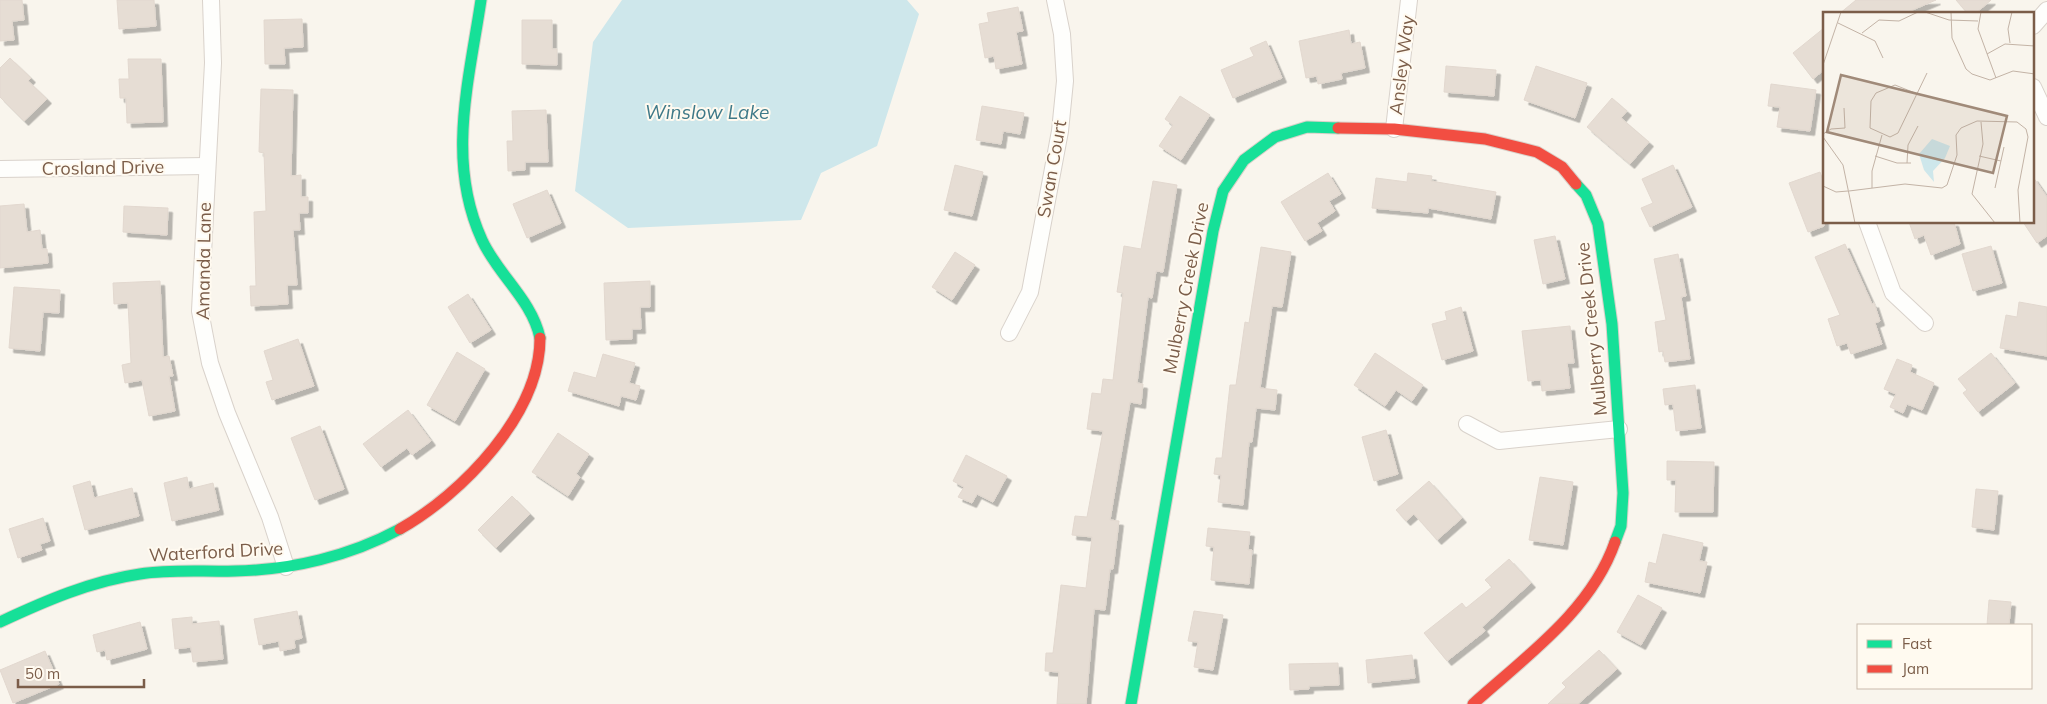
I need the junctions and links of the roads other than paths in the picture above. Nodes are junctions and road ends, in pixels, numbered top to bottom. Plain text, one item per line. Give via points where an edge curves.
1 (211, 0) edge
2 (481, 0) edge
3 (1054, 0) edge
4 (1409, 0) edge
5 (2047, 10) edge
6 (2034, 25) edge
7 (2034, 90) edge
8 (2047, 117) edge
9 (1394, 129) junction
10 (206, 166) junction
11 (0, 169) edge
12 (1868, 224) edge
13 (1925, 323) dead end
14 (1009, 333) dead end
15 (1467, 424) dead end
16 (1619, 429) junction
17 (286, 567) junction
18 (0, 622) edge
19 (1131, 704) edge
20 (1473, 704) edge

1 - 10 street, Amanda Lane via 212,62
2 - 17 street, Waterford Drive via 462,112 462,160 470,206 483,242 528,310 540,335 539,364 528,395 498,440 463,483 416,520 373,542 328,559
3 - 14 street, Swan Court via 1062,34 1066,81 1060,130 1030,292
4 - 9 street, Ansley Way
5 - 6 street
7 - 8 street
9 - 16 street, Mulberry Creek Drive via 1484,139 1537,152 1562,167 1586,196 1598,224 1604,258
9 - 19 street, Mulberry Creek Drive via 1307,127 1275,137 1244,160 1223,191 1211,240
10 - 11 street, Crosland Drive
10 - 17 street, Amanda Lane via 200,311 210,363
12 - 13 street via 1893,293
15 - 16 street via 1499,441
16 - 20 street, Mulberry Creek Drive via 1623,493 1621,526 1611,554 1588,594 1554,631
17 - 18 street, Waterford Drive via 142,574 91,585

